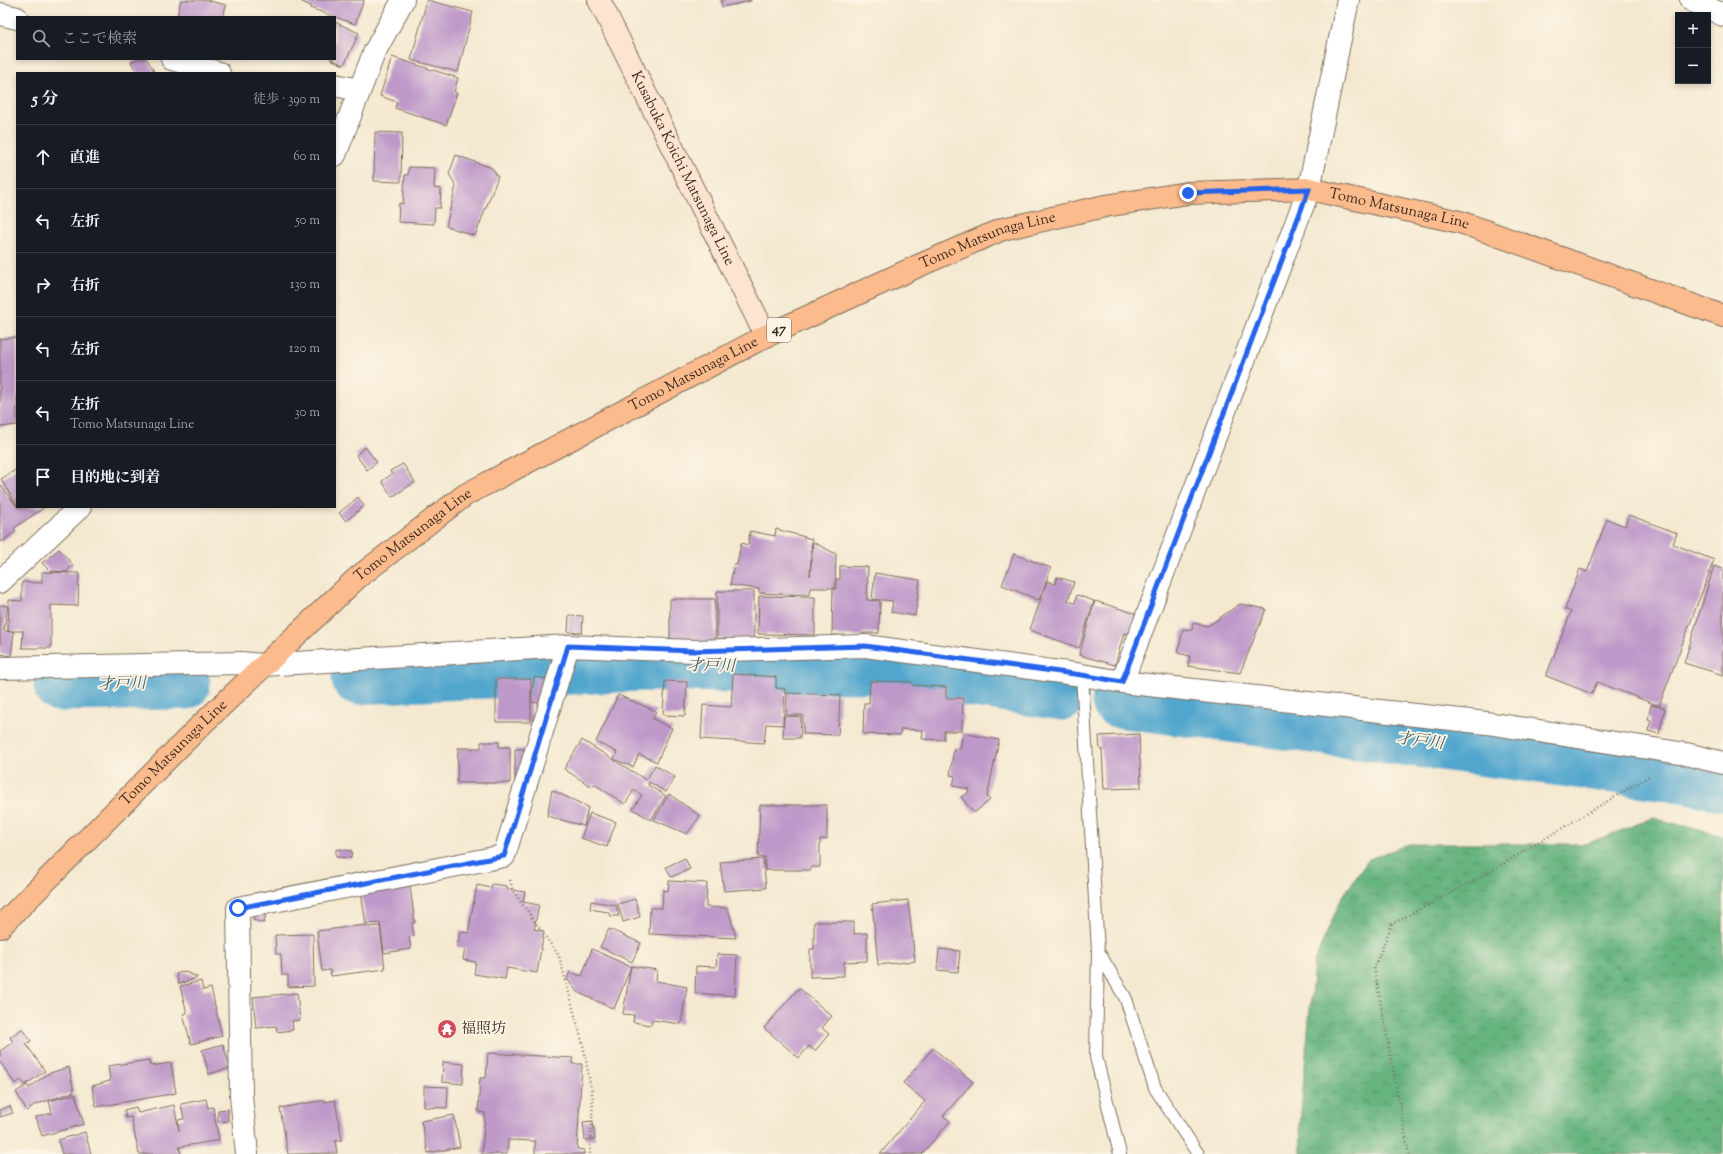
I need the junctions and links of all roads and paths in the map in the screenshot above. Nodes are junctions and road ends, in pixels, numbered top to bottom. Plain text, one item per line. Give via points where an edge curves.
1 (403, 0) edge
2 (599, 0) edge
3 (1348, 0) edge
4 (1691, 0) edge
5 (0, 14) edge
6 (1723, 14) edge
7 (16, 18) edge
8 (175, 60) edge
9 (216, 72) edge
10 (336, 85) edge
11 (359, 90) junction
12 (336, 152) edge
13 (1309, 189) junction
14 (1723, 316) edge
15 (766, 336) junction
16 (79, 508) edge
17 (0, 582) edge
18 (568, 646) junction
19 (263, 665) junction
20 (0, 668) edge
21 (1082, 675) junction
22 (1122, 682) junction
23 (1723, 763) edge
24 (1652, 775) dead end
25 (504, 856) junction
26 (0, 927) edge
27 (1098, 951) junction
28 (247, 1154) edge
29 (590, 1154) edge
30 (1120, 1154) edge
31 (1198, 1154) edge
32 (1409, 1154) edge

1 - 11 street via 374,53
2 - 15 main road, Kusabuka Koichi Matsunaga Line
3 - 13 street
4 - 6 street
5 - 7 street
8 - 9 street
10 - 11 street
11 - 12 street
13 - 14 main road, Tomo Matsunaga Line / 47 via 1460,222
13 - 15 main road, Tomo Matsunaga Line / 47 via 1188,193 1105,206 1003,229
13 - 22 street
15 - 19 main road, Tomo Matsunaga Line / 47 via 465,495 357,578
16 - 17 street
18 - 19 street
18 - 21 street via 693,651 865,646
18 - 25 street
19 - 20 street via 241,663
19 - 26 main road, Tomo Matsunaga Line / 47
21 - 22 street
21 - 27 lane
22 - 23 street via 1487,723 1686,754
24 - 32 path via 1481,878 1392,924 1374,968
25 - 28 street via 238,908 241,1096
25 - 29 path via 513,891 559,956 593,1099
27 - 30 lane via 1096,1058
27 - 31 lane via 1126,999 1155,1088

